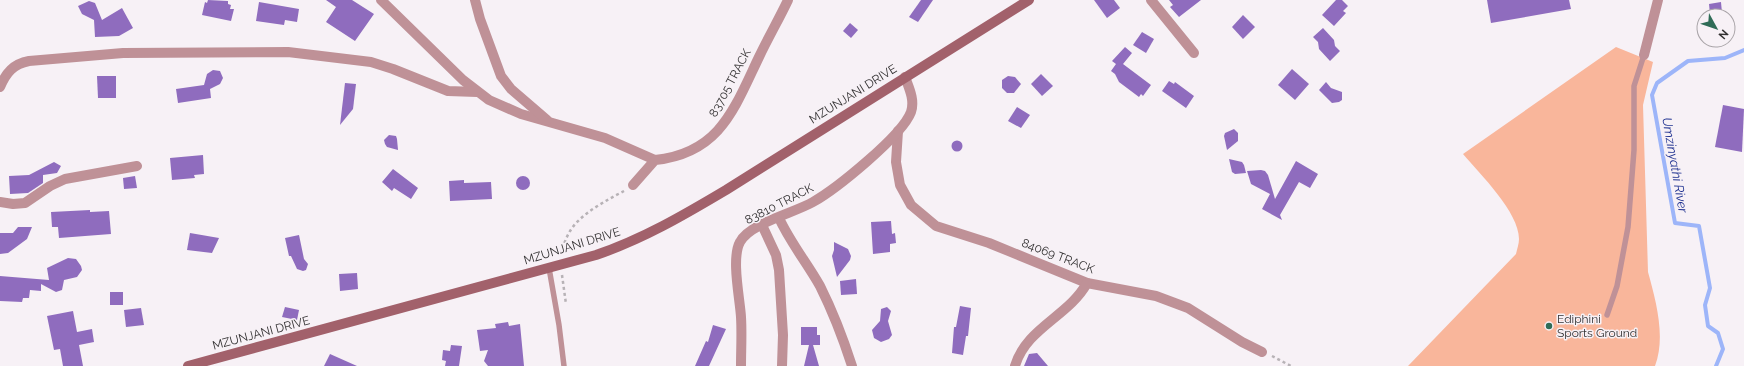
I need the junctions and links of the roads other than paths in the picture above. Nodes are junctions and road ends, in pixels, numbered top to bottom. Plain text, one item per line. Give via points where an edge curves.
1 (381, 0) edge
2 (475, 0) edge
3 (788, 0) edge
4 (1029, 0) edge
5 (1151, 0) edge
6 (1658, 0) edge
7 (1194, 53) dead end
8 (1644, 55) joint
9 (905, 77) junction
10 (0, 87) edge
11 (477, 92) junction
12 (550, 123) junction
13 (898, 131) junction
14 (656, 160) junction
15 (137, 166) dead end
16 (633, 185) road end
17 (0, 202) edge
18 (779, 218) junction
19 (762, 225) junction
20 (549, 268) junction
21 (1086, 282) junction
22 (1607, 316) dead end
23 (1262, 352) road end
24 (188, 366) edge
25 (564, 366) edge
26 (741, 366) edge
27 (782, 366) edge
28 (852, 366) edge
29 (1015, 366) edge

1 - 11 street
2 - 12 street via 501,76
3 - 14 street, 83705 TRACK via 736,105 721,128 704,144 693,150 679,156
4 - 9 main road, MZUNJANI DRIVE
5 - 7 street
6 - 8 street
8 - 22 lane via 1634,86 1634,150 1628,227 1617,286
9 - 13 street, 83810 TRACK via 912,102 908,118
9 - 20 main road, MZUNJANI DRIVE via 726,190 662,227 615,248
10 - 11 street via 10,70 18,63 29,61 123,53 241,51 288,52 371,62 393,68 448,91
11 - 12 street via 504,108
12 - 14 street via 605,138
13 - 18 street, 83810 TRACK via 871,158 834,188
13 - 21 street, 84069 TRACK via 897,175 911,205 924,217 936,226 989,243
14 - 16 street
15 - 17 street via 65,179 25,203
18 - 19 street, 83810 TRACK
18 - 28 street via 834,314
19 - 26 street, 83810 TRACK via 742,238 736,253 741,318
19 - 27 street via 776,255 779,270
20 - 24 main road, MZUNJANI DRIVE
20 - 25 lane
21 - 23 street, 84069 TRACK via 1156,296 1182,306
21 - 29 street via 1081,293 1071,304 1026,343 1018,355

